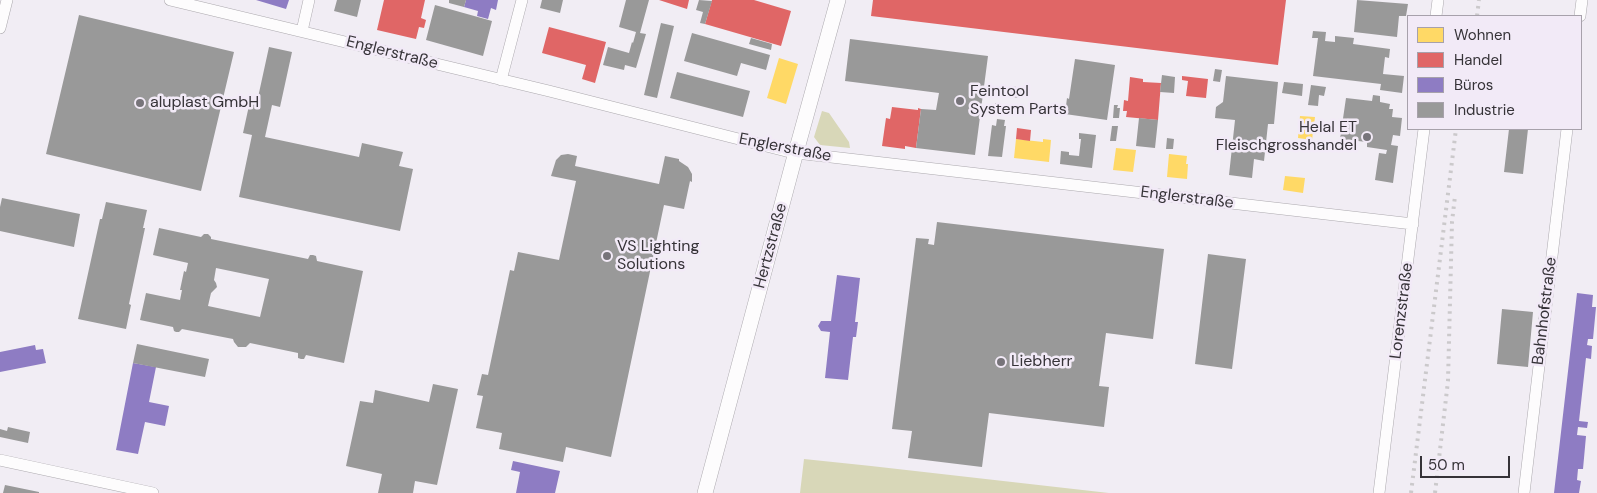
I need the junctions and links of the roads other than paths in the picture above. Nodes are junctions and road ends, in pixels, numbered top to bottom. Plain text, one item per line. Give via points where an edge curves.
1 (7, 0) edge
2 (170, 0) edge
3 (310, 0) edge
4 (522, 0) edge
5 (838, 0) edge
6 (1438, 0) edge
7 (1582, 0) edge
8 (1436, 15) edge
9 (1580, 15) edge
10 (0, 28) edge
11 (302, 31) junction
12 (501, 80) junction
13 (1424, 130) edge
14 (1567, 130) edge
15 (796, 152) junction
16 (1413, 224) junction
17 (0, 460) edge
18 (153, 493) edge
19 (705, 493) edge
20 (1379, 493) edge
21 (1524, 493) edge

1 - 10 street
2 - 11 street, Englerstraße
3 - 11 street
4 - 12 street
5 - 15 street, Hertzstraße
6 - 8 street
7 - 9 street
11 - 12 street, Englerstraße
12 - 15 street, Englerstraße
13 - 16 street, Lorenzstraße
14 - 21 street, Bahnhofstraße
15 - 16 street, Englerstraße
15 - 19 street, Hertzstraße
16 - 20 street, Lorenzstraße
17 - 18 street

